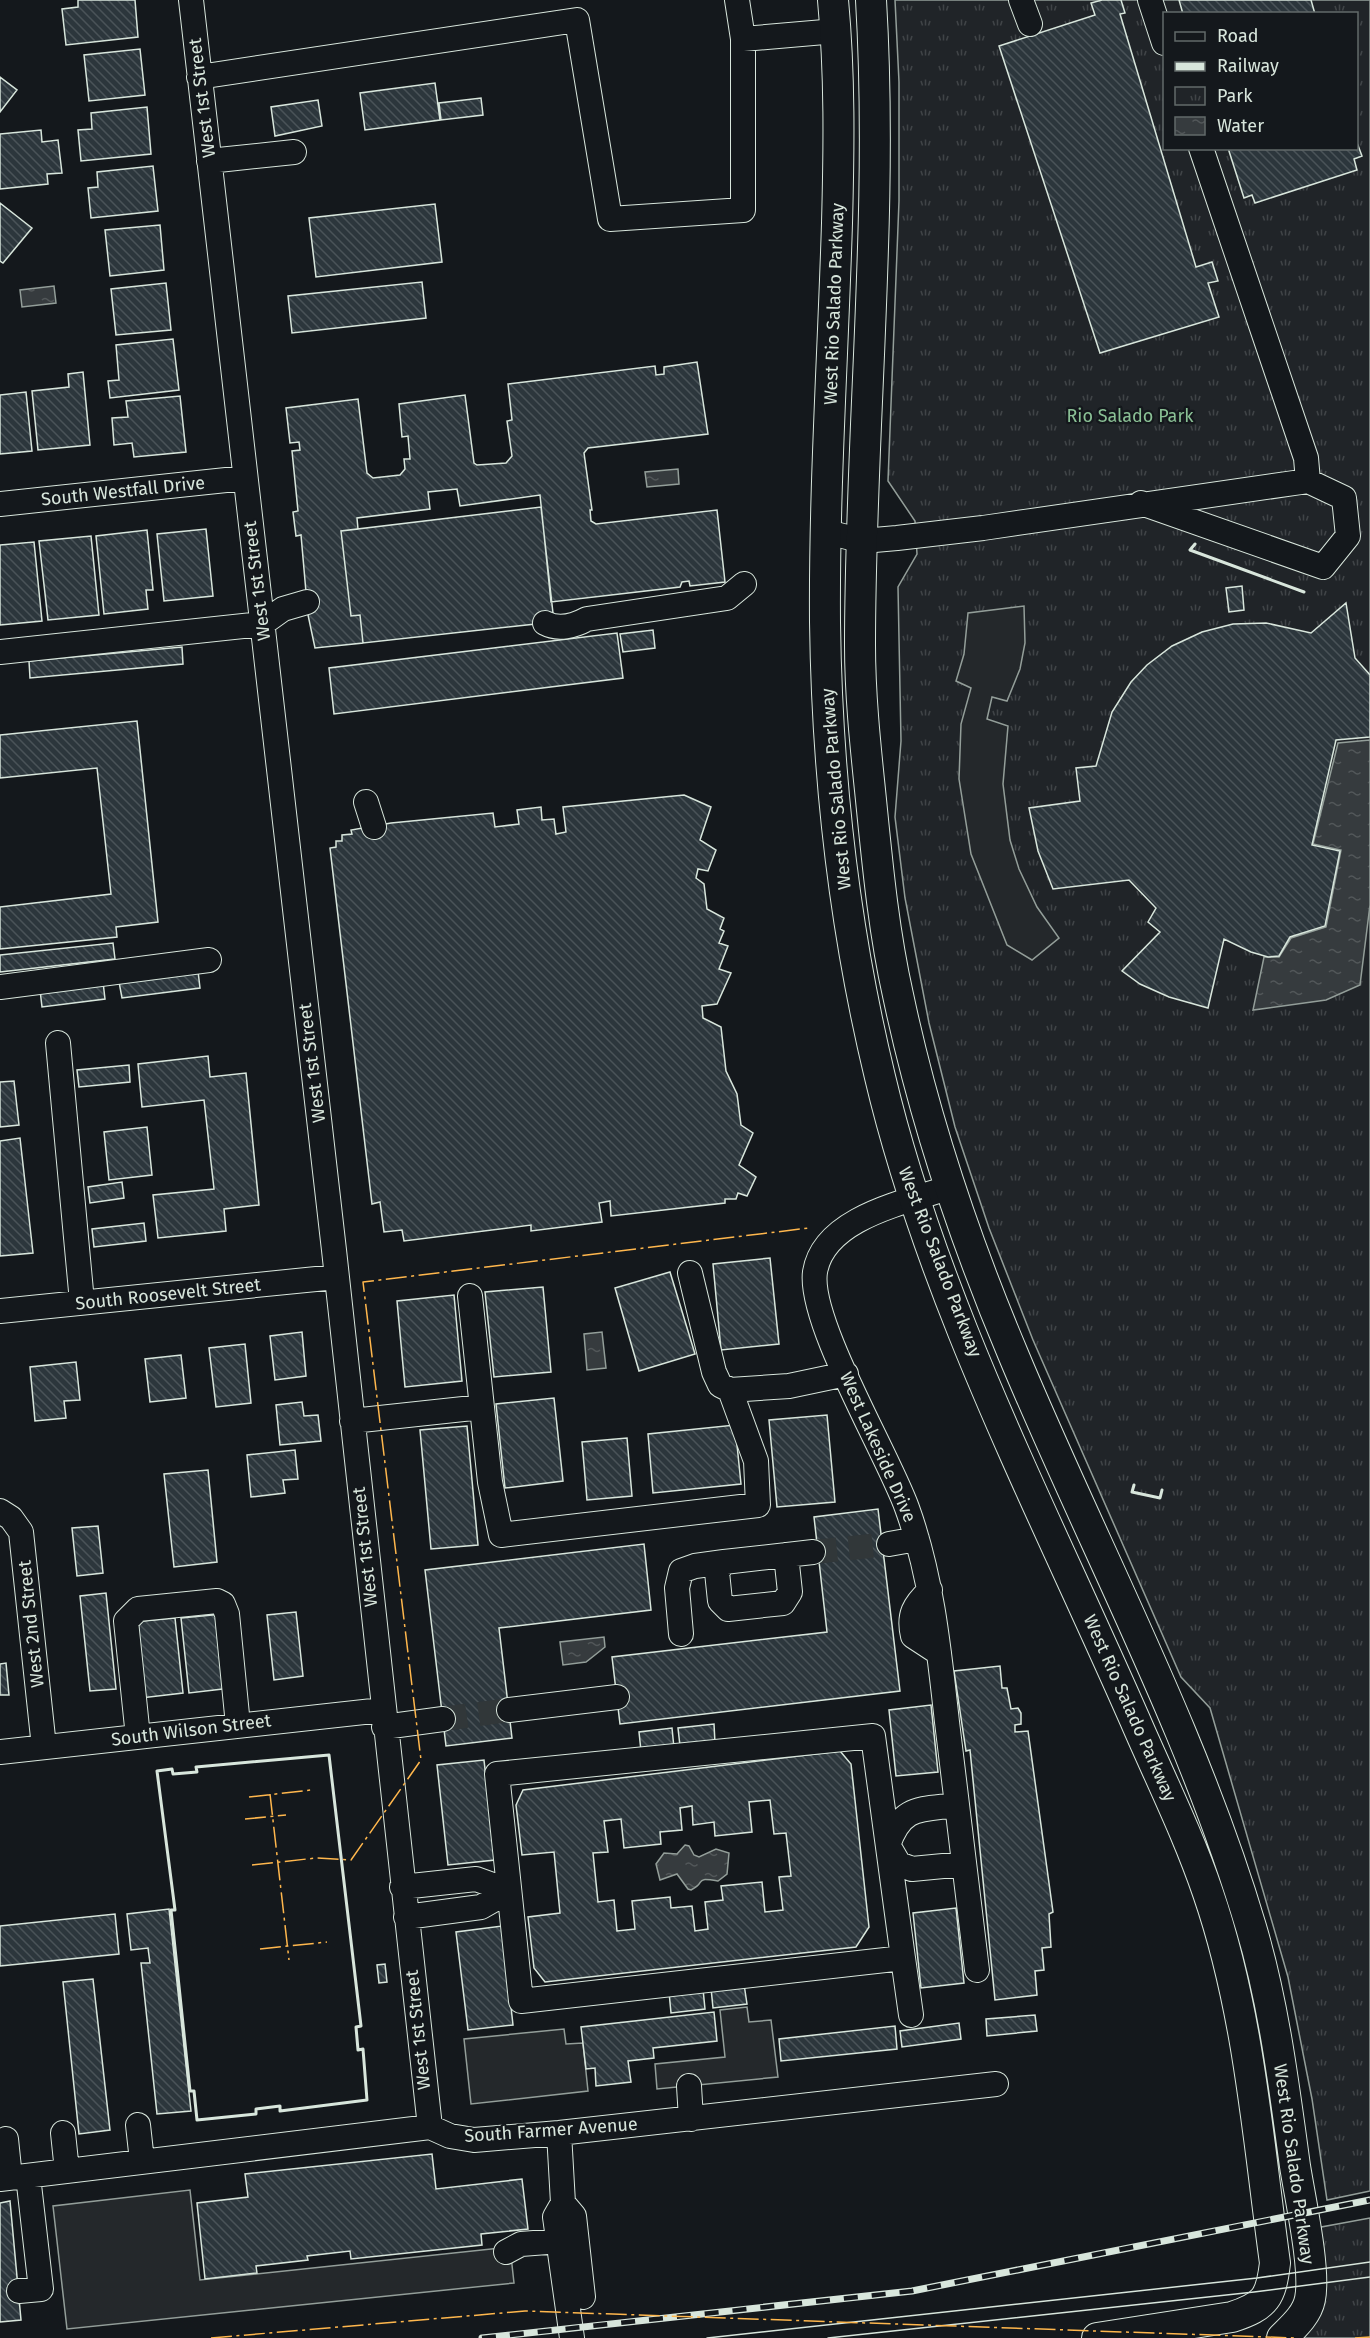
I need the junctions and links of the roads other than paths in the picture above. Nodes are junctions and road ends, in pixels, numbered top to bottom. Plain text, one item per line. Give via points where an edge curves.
1 (191, 0) edge
2 (737, 0) edge
3 (833, 0) edge
4 (871, 0) edge
5 (1021, 0) edge
6 (1150, 0) edge
7 (1030, 24) dead end
8 (836, 31) junction
9 (742, 39) junction
10 (1163, 40) edge
11 (199, 77) junction
12 (1202, 150) edge
13 (294, 152) dead end
14 (209, 161) junction
15 (245, 478) junction
16 (1308, 481) junction
17 (1141, 503) junction
18 (0, 504) edge
19 (827, 532) junction
20 (863, 541) junction
21 (744, 584) dead end
22 (307, 602) dead end
23 (549, 618) dead end
24 (262, 624) junction
25 (0, 652) edge
26 (366, 802) dead end
27 (374, 827) dead end
28 (209, 960) dead end
29 (0, 987) edge
30 (58, 1043) dead end
31 (951, 1187) junction
32 (914, 1200) junction
33 (690, 1273) dead end
34 (336, 1277) junction
35 (470, 1296) dead end
36 (82, 1302) junction
37 (0, 1311) edge
38 (846, 1374) junction
39 (730, 1390) junction
40 (482, 1407) junction
41 (352, 1421) junction
42 (0, 1511) edge
43 (917, 1539) junction
44 (889, 1544) tunnel mouth
45 (813, 1552) tunnel mouth
46 (786, 1555) junction
47 (724, 1562) junction
48 (681, 1634) dead end
49 (616, 1697) dead end
50 (509, 1710) tunnel mouth
51 (383, 1718) junction
52 (443, 1719) tunnel mouth
53 (238, 1725) junction
54 (138, 1737) junction
55 (44, 1747) junction
56 (0, 1752) edge
57 (957, 1805) junction
58 (888, 1845) junction
59 (964, 1864) junction
60 (402, 1887) junction
61 (509, 1891) junction
62 (406, 1917) junction
63 (903, 1958) junction
64 (977, 1970) dead end
65 (911, 2015) dead end
66 (996, 2084) dead end
67 (689, 2086) dead end
68 (691, 2119) junction
69 (138, 2125) dead end
70 (430, 2127) junction
71 (63, 2133) dead end
72 (559, 2133) junction
73 (6, 2139) dead end
74 (142, 2161) junction
75 (67, 2171) junction
76 (13, 2178) edge
77 (563, 2203) junction
78 (560, 2241) junction
79 (506, 2252) dead end
80 (19, 2291) dead end
81 (572, 2338) edge
82 (587, 2338) edge
83 (1097, 2338) edge
84 (1282, 2338) edge

1 - 11 street, West 1st Street
2 - 9 street
3 - 8 main road, West Rio Salado Parkway
4 - 20 main road, West Rio Salado Parkway via 875,106
5 - 7 street
6 - 10 street
8 - 9 street
8 - 19 main road, West Rio Salado Parkway via 840,100
9 - 11 street via 743,210 610,219 577,20
11 - 14 street, West 1st Street
12 - 16 street via 1306,458
13 - 14 street
14 - 15 street, West 1st Street
15 - 18 street, South Westfall Drive
15 - 24 street, West 1st Street
16 - 17 street
16 - 17 street via 1344,498 1348,536 1323,567
17 - 20 street via 983,528
19 - 20 street
19 - 32 main road, West Rio Salado Parkway via 829,736 843,884 875,1055
20 - 31 main road, West Rio Salado Parkway via 863,713 884,915 909,1042
21 - 23 street via 727,598 587,619 579,624 554,628
22 - 24 street via 283,609
24 - 25 street
24 - 34 street, West 1st Street
26 - 27 street
28 - 29 street
30 - 36 street
31 - 32 street, West Lakeside Drive
31 - 84 main road, West Rio Salado Parkway via 1015,1359 1202,1785 1252,1931 1277,2043 1309,2271 1307,2307
32 - 38 street, West Lakeside Drive via 845,1227 829,1242 820,1260 815,1273 821,1311
32 - 83 main road, West Rio Salado Parkway via 970,1346 1196,1859 1223,1946 1248,2062 1275,2263 1271,2290 1261,2304 1232,2317
33 - 39 street via 714,1372 720,1385
34 - 36 street, South Roosevelt Street
34 - 41 street, West 1st Street
35 - 40 street
36 - 37 street, South Roosevelt Street
38 - 39 street via 789,1386
38 - 43 street, West Lakeside Drive via 894,1476
39 - 40 street via 756,1461 758,1505 501,1535 490,1482
40 - 41 street
41 - 51 street, West 1st Street
42 - 55 street, West 2nd Street via 21,1532
43 - 44 street
43 - 57 street, West Lakeside Drive via 930,1590
45 - 46 street
46 - 47 street
46 - 47 street via 790,1592 783,1603 728,1609 720,1601 717,1572
47 - 48 street via 681,1571 677,1588
49 - 50 street
51 - 52 street, South Wilson Street
51 - 53 street, South Wilson Street
51 - 60 street, West 1st Street
53 - 54 street, South Wilson Street
53 - 54 street via 223,1604 217,1601 138,1609 126,1621
54 - 55 street, South Wilson Street
55 - 56 street, South Wilson Street
57 - 58 street via 905,1816 895,1825
57 - 59 street, West Lakeside Drive
58 - 59 street via 899,1864 912,1869
58 - 61 street via 873,1737 497,1774
58 - 63 street
59 - 64 street, West Lakeside Drive
60 - 61 street via 476,1879
60 - 62 street, West 1st Street
61 - 62 street via 481,1907
61 - 63 street via 521,2001
62 - 70 street, West 1st Street
63 - 65 street
66 - 68 street, South Farmer Avenue
67 - 68 street
68 - 72 street, South Farmer Avenue
69 - 74 street
70 - 72 street, South Farmer Avenue via 450,2136 474,2139
70 - 74 street, South Farmer Avenue
71 - 75 street
72 - 77 street
73 - 76 street
74 - 75 street, South Farmer Avenue
75 - 76 street, South Farmer Avenue
76 - 80 street via 41,2289
77 - 78 street via 555,2217
77 - 82 street via 574,2216
78 - 79 street via 521,2244
78 - 81 street

